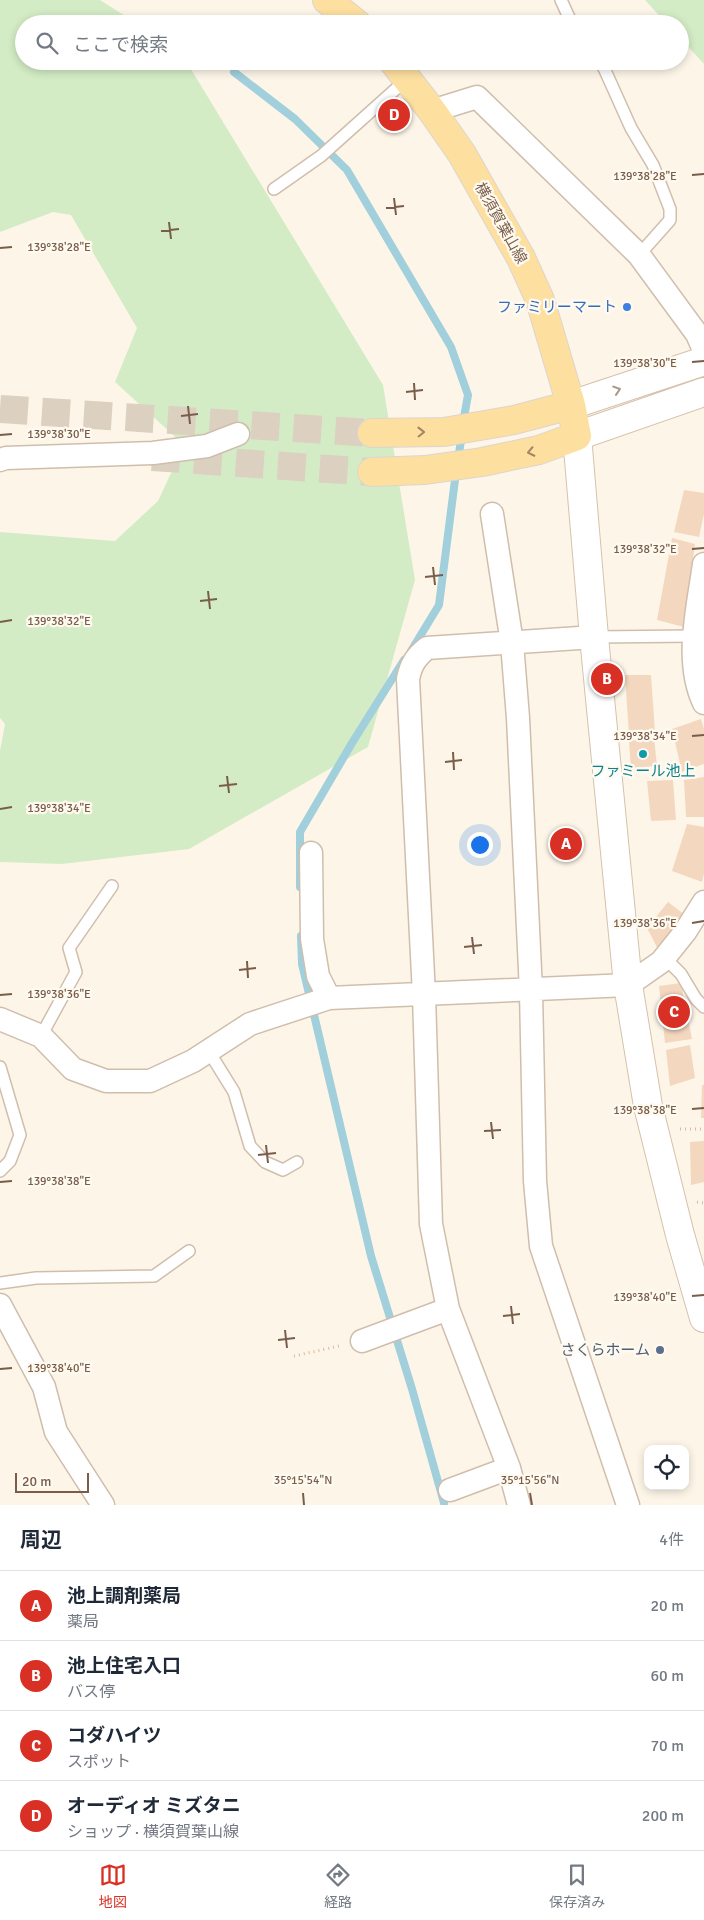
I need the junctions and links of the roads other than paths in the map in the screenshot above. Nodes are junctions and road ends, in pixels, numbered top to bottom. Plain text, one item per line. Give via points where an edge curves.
1 (327, 0) edge
2 (560, 0) edge
3 (346, 15) edge
4 (568, 15) edge
5 (400, 70) edge
6 (605, 70) edge
7 (432, 111) junction
8 (274, 189) dead end
9 (639, 255) junction
10 (704, 350) edge
11 (704, 361) edge
12 (704, 392) edge
13 (571, 405) junction
14 (372, 433) tunnel mouth
15 (238, 434) dead end
16 (577, 436) junction
17 (0, 460) edge
18 (372, 472) tunnel mouth
19 (492, 514) dead end
20 (704, 564) edge
21 (698, 624) edge
22 (594, 637) junction
23 (512, 643) junction
24 (704, 704) edge
25 (311, 853) dead end
26 (112, 886) dead end
27 (704, 902) edge
28 (664, 958) junction
29 (628, 985) junction
30 (531, 991) junction
31 (424, 995) junction
32 (329, 998) junction
33 (704, 1007) edge
34 (0, 1019) edge
35 (41, 1036) junction
36 (208, 1050) junction
37 (0, 1067) edge
38 (297, 1162) dead end
39 (0, 1172) edge
40 (189, 1251) dead end
41 (0, 1283) edge
42 (0, 1305) edge
43 (448, 1309) junction
44 (704, 1318) edge
45 (362, 1341) road end
46 (509, 1468) junction
47 (450, 1490) dead end
48 (103, 1505) edge
49 (519, 1505) edge
50 (628, 1505) edge

1 - 3 main road
2 - 4 lane
5 - 7 main road, 横須賀葉山線
5 - 8 lane via 321,156
6 - 9 lane via 631,128 653,165 670,209 670,220
7 - 9 street via 477,97
7 - 13 main road, 横須賀葉山線 via 462,154 521,258 540,300
9 - 10 street via 697,334
13 -> 11 street
12 - 16 street
14 -> 13 main road via 444,432 514,420
13 - 16 main road, 横須賀葉山線
15 - 17 street via 207,446 153,453
16 -> 18 main road via 539,450 482,462 425,470
16 - 22 street
19 - 23 street
20 - 21 street
21 - 22 lane
21 - 24 street via 698,692
22 - 23 street
22 - 29 street
23 - 30 street
23 - 31 street via 427,648 410,667 408,679
25 - 32 street via 312,939 318,976
26 - 35 lane via 70,948 76,972
27 - 28 street
28 - 29 street
28 - 33 lane
29 - 30 street
29 - 44 street via 648,1106
30 - 31 street
30 - 50 street via 535,1181 542,1246
31 - 32 street
31 - 43 street via 431,1224
32 - 36 street via 250,1024
34 - 35 street
35 - 36 street via 73,1069 106,1081 150,1081 193,1061
36 - 38 lane via 234,1092 250,1146 265,1162 283,1170
37 - 39 lane via 20,1135 10,1161
40 - 41 lane via 154,1276 36,1278
42 - 48 street via 44,1387 56,1432
43 - 45 street
43 - 46 street
46 - 47 street
46 - 49 street

